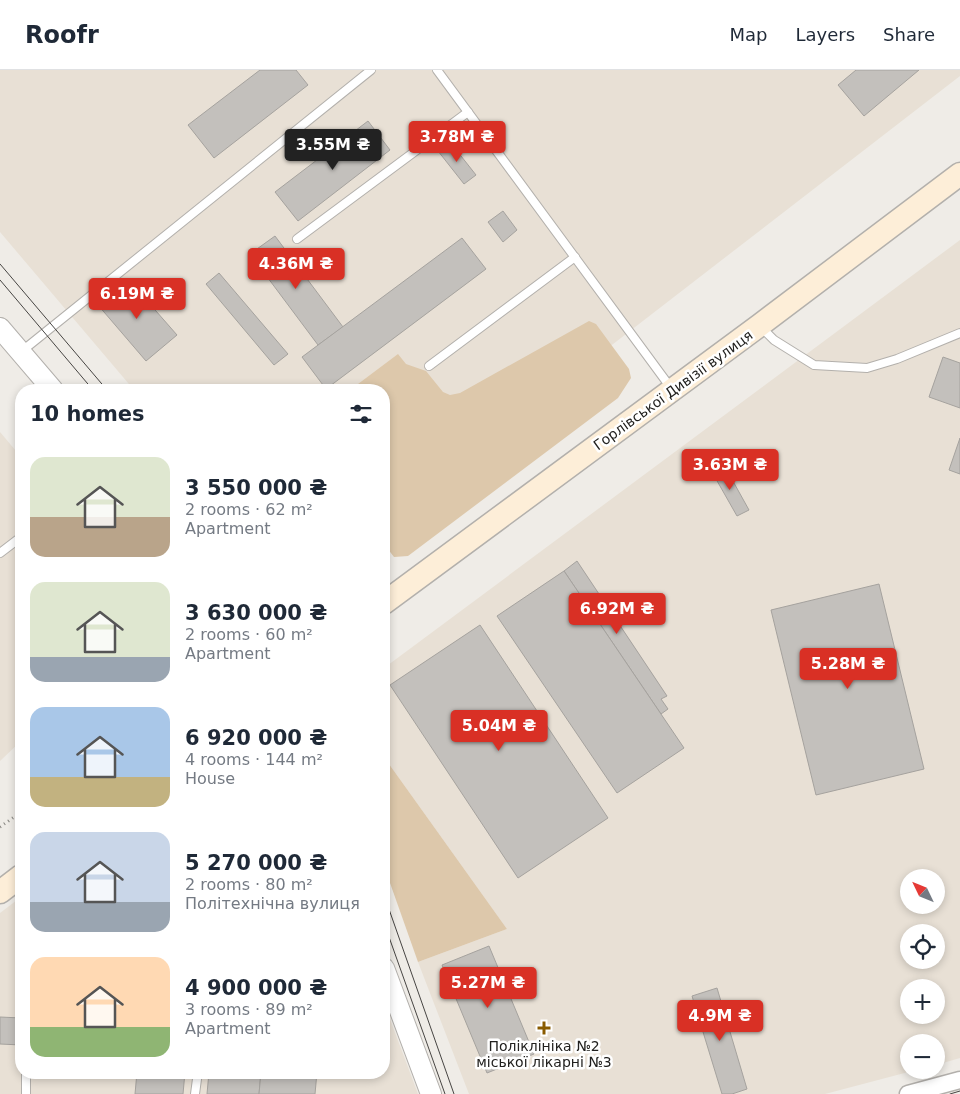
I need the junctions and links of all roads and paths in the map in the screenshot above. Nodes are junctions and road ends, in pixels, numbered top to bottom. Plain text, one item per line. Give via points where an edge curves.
1 (370, 70) edge
2 (437, 70) edge
3 (468, 112) junction
4 (960, 174) edge
5 (297, 239) dead end
6 (574, 257) junction
7 (760, 325) junction
8 (0, 328) edge
9 (960, 333) edge
10 (21, 353) junction
11 (429, 366) dead end
12 (48, 384) edge
13 (673, 390) junction
14 (15, 542) edge
15 (0, 553) edge
16 (390, 599) edge
17 (15, 816) edge
18 (0, 827) edge
19 (15, 881) edge
20 (0, 892) edge
21 (390, 985) edge
22 (26, 1079) edge
23 (197, 1079) dead end
24 (960, 1080) edge
25 (427, 1092) edge
26 (26, 1094) edge
27 (195, 1094) edge
28 (908, 1094) edge

1 - 10 lane
2 - 3 lane
3 - 5 lane
3 - 6 lane
4 - 7 main road, Горлівської Дивізії вулиця
6 - 11 lane
6 - 13 lane
7 - 9 lane via 774,340 814,365 842,368 867,368 897,360
7 - 13 main road, Горлівської Дивізії вулиця
8 - 10 street
10 - 12 street
13 - 16 main road, Горлівської Дивізії вулиця
14 - 15 lane
17 - 18 path
19 - 20 main road
21 - 25 street
22 - 26 lane
23 - 27 lane
24 - 28 street

